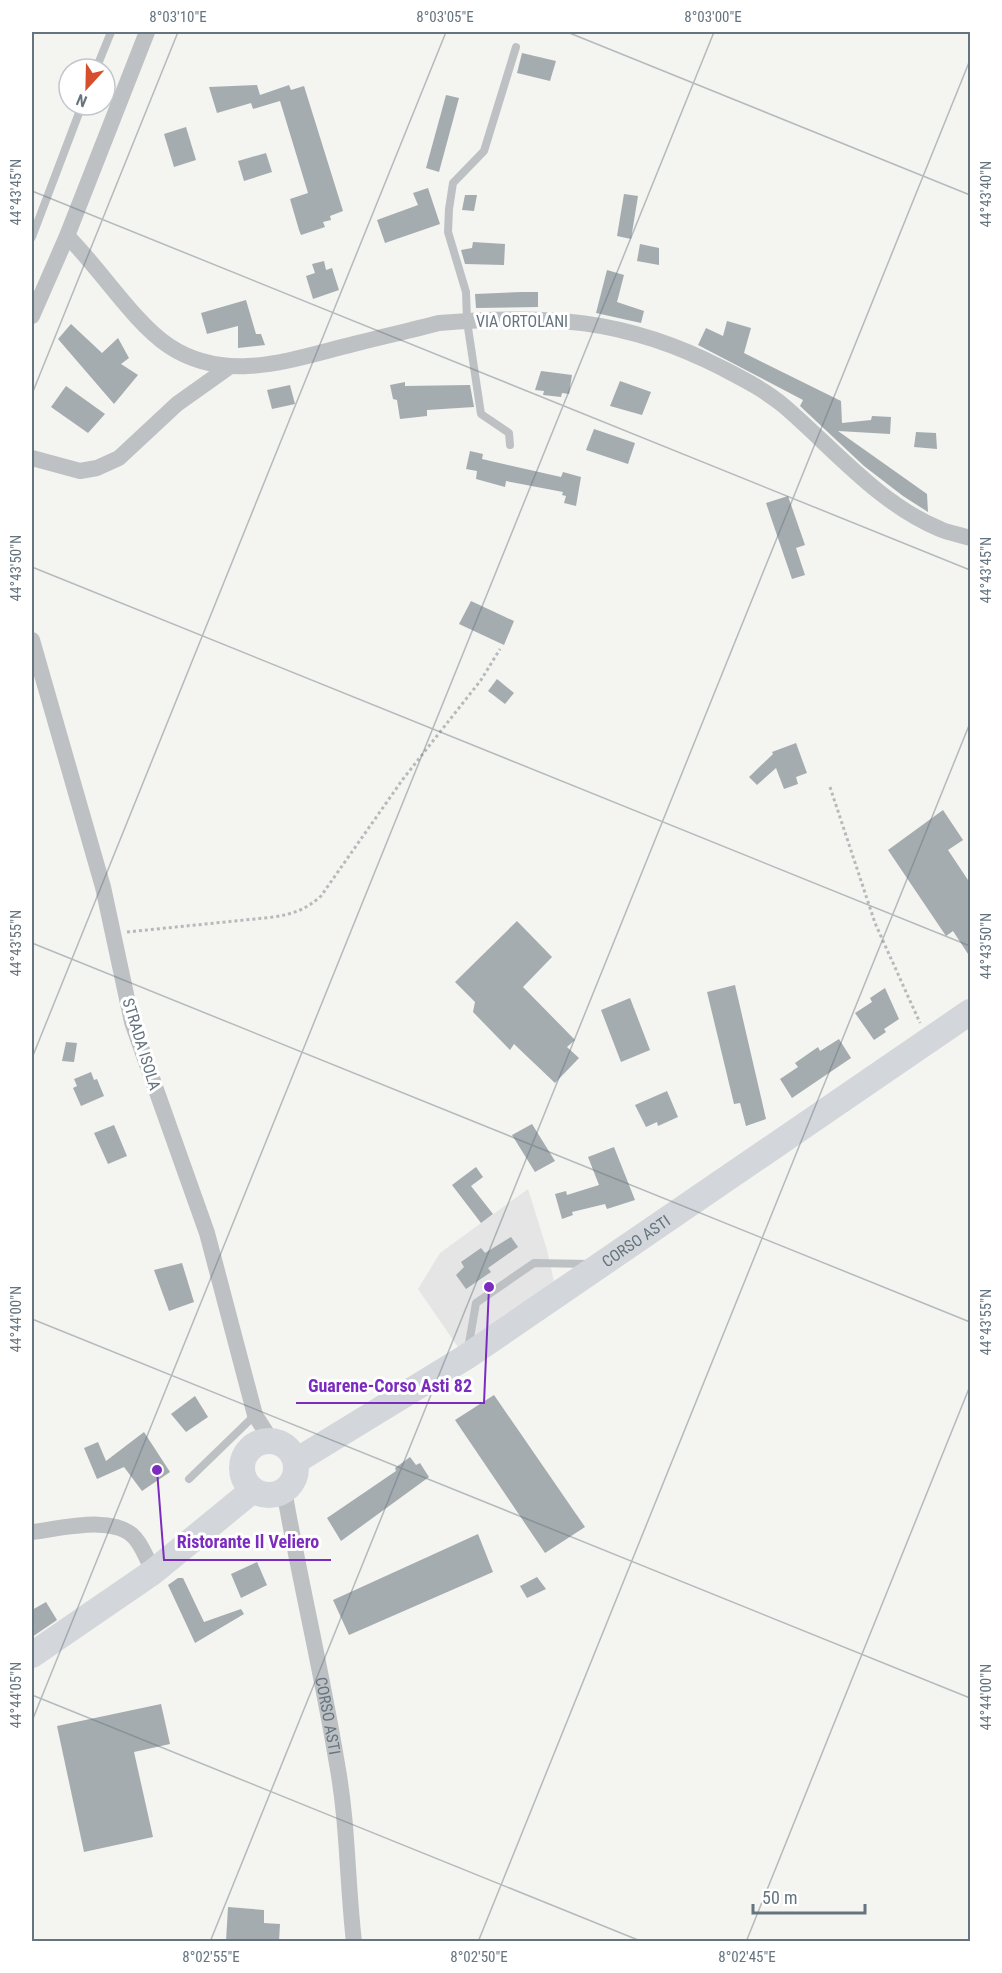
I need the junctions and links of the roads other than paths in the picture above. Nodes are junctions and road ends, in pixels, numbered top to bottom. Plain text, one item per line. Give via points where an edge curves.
1 (111, 32) edge
2 (147, 32) edge
3 (516, 47) dead end
4 (101, 57) edge
5 (77, 117) edge
6 (67, 236) junction
7 (32, 237) edge
8 (32, 316) edge
9 (467, 321) junction
10 (229, 367) junction
11 (510, 445) dead end
12 (32, 458) edge
13 (970, 538) edge
14 (32, 640) edge
15 (970, 1012) edge
16 (602, 1264) junction
17 (466, 1357) junction
18 (255, 1415) junction
19 (271, 1440) junction
20 (296, 1461) junction
21 (189, 1479) dead end
22 (254, 1490) junction
23 (285, 1490) junction
24 (32, 1532) edge
25 (153, 1572) junction
26 (32, 1655) edge
27 (354, 1941) edge

1 - 4 lane
2 - 6 street
3 - 9 lane via 484,151 453,183 448,232 466,292
5 - 7 lane
6 - 8 street
6 - 10 street, VIA ORTOLANI via 149,329 169,346 191,357
9 - 10 street, VIA ORTOLANI via 439,323 266,366
9 - 11 lane via 481,414 509,434
9 - 13 street, VIA ORTOLANI via 515,318 586,322 646,335 698,356 782,404 853,470 901,507 940,529
10 - 12 street via 177,404 111,462 80,471
14 - 18 street, STRADA ISOLA via 103,887 132,1022 207,1233
15 - 16 main road, CORSO ASTI
16 - 17 main road, CORSO ASTI
16 - 17 lane via 534,1263 476,1303
17 - 20 main road, CORSO ASTI
18 - 19 street, STRADA ISOLA
18 - 21 lane
19 - 20 main road via 286,1447
19 - 22 main road via 254,1445 243,1459 243,1476
20 - 23 main road via 295,1478
22 - 23 main road via 269,1495
22 - 25 main road
23 - 27 street, CORSO ASTI via 338,1764
24 - 25 street via 106,1524 121,1527 135,1538
25 - 26 main road

